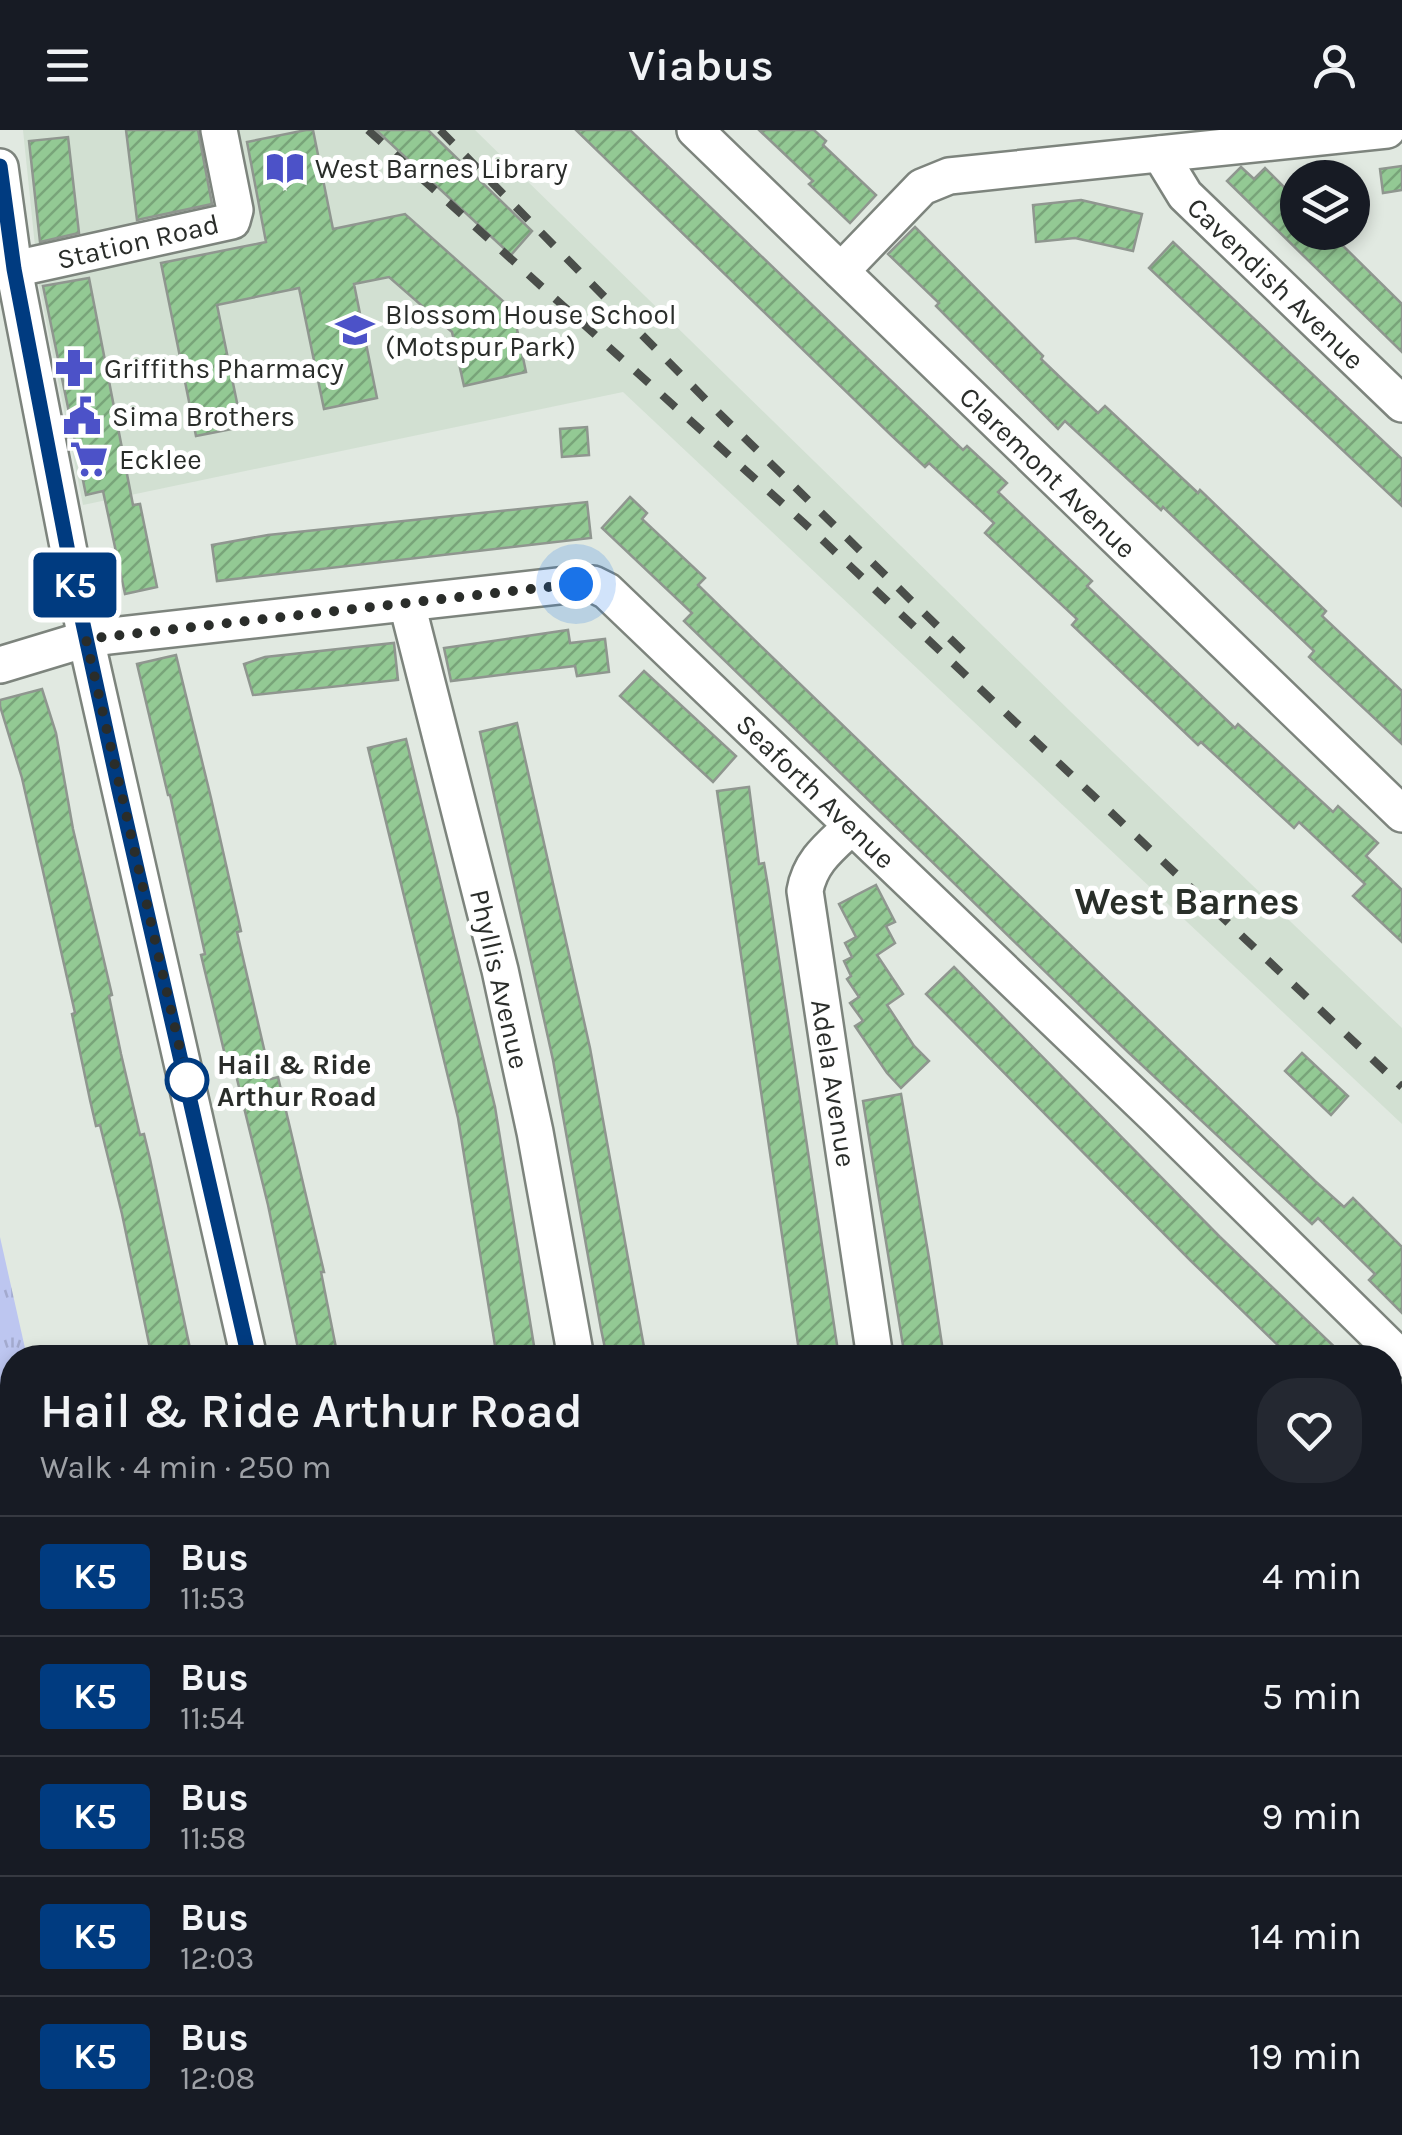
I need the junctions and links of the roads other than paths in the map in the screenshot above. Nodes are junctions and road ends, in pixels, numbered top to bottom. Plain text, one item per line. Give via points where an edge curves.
1 (219, 130) edge
2 (695, 130) edge
3 (1387, 130) edge
4 (1160, 154) junction
5 (0, 166) edge
6 (14, 269) junction
7 (841, 271) junction
8 (10, 311) edge
9 (1402, 404) edge
10 (408, 604) junction
11 (86, 639) junction
12 (0, 665) edge
13 (1402, 814) edge
14 (852, 826) junction
15 (246, 1345) edge
16 (574, 1345) edge
17 (873, 1345) edge
18 (1388, 1345) edge

1 - 6 street, Station Road via 232,221
2 - 7 street, Claremont Avenue
3 - 4 street
4 - 7 street via 934,180
4 - 9 street, Cavendish Avenue via 1185,195
5 - 6 street
6 - 8 street
7 - 13 street, Claremont Avenue
8 - 11 street
10 - 11 street, Seaforth Avenue
10 - 14 street, Seaforth Avenue via 576,584 607,591
10 - 16 street, Phyllis Avenue via 500,970
11 - 12 street, Seaforth Avenue
11 - 15 street
14 - 17 street, Adela Avenue via 816,860 805,890
14 - 18 street, Seaforth Avenue

